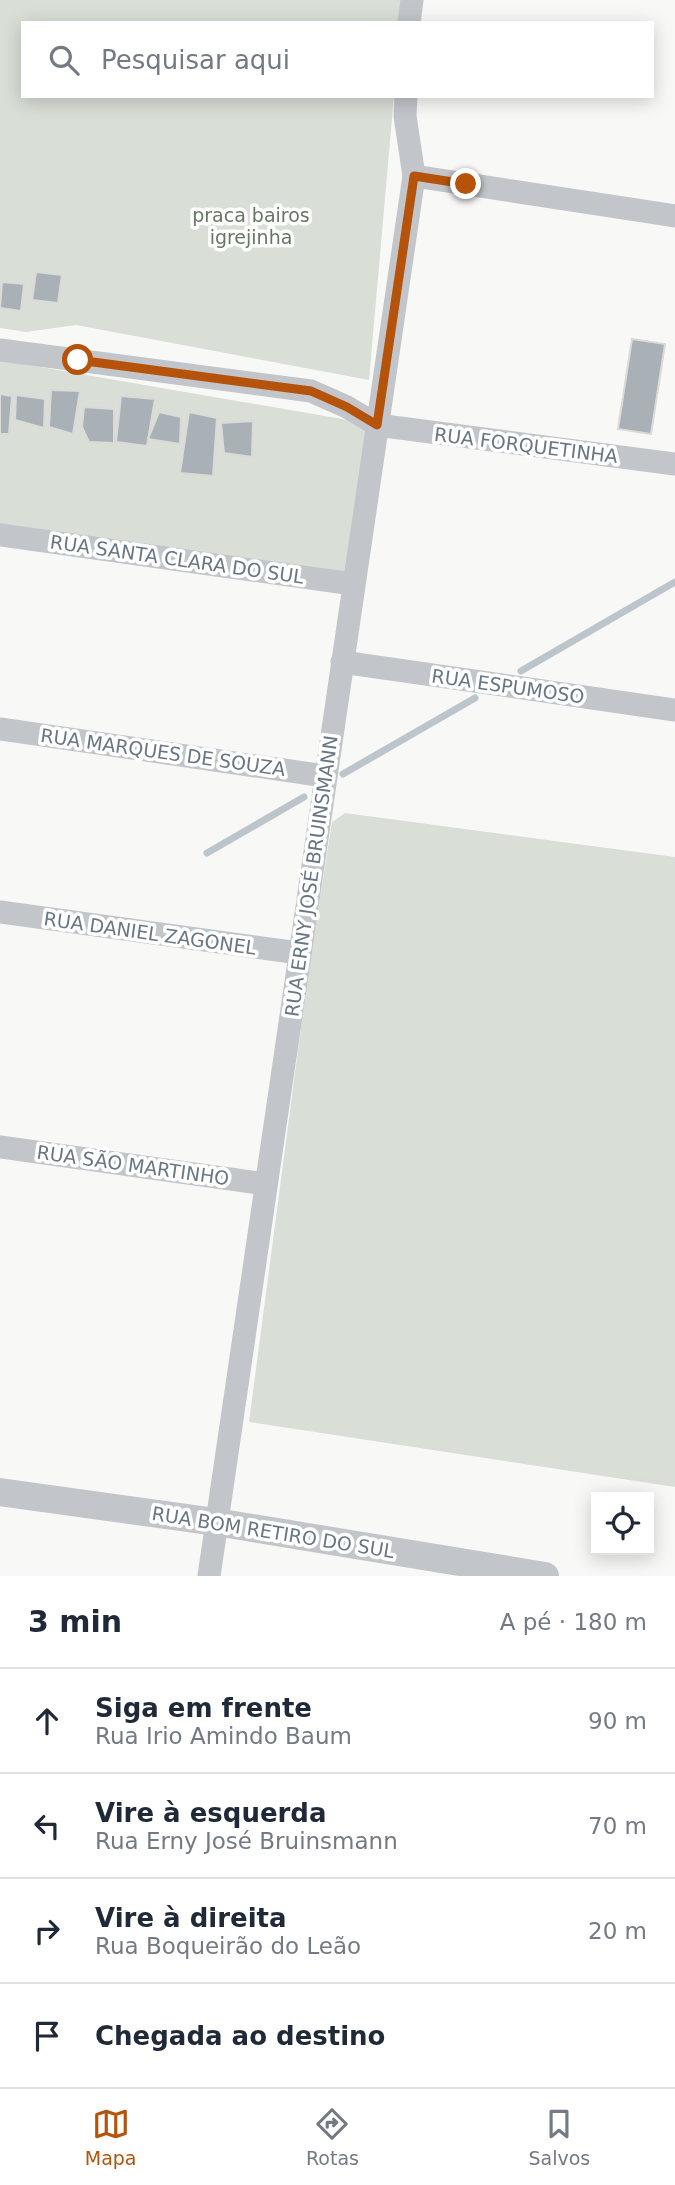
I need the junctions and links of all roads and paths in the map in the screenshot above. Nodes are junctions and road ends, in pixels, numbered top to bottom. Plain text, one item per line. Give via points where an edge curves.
1 (412, 0) edge
2 (409, 21) edge
3 (406, 98) edge
4 (414, 176) junction
5 (675, 215) edge
6 (0, 350) edge
7 (377, 425) junction
8 (675, 464) edge
9 (0, 535) edge
10 (353, 584) junction
11 (342, 662) junction
12 (675, 710) edge
13 (0, 729) edge
14 (325, 776) junction
15 (0, 912) edge
16 (299, 953) junction
17 (0, 1147) edge
18 (266, 1184) junction
19 (0, 1492) edge
20 (216, 1522) junction
21 (209, 1576) edge
22 (545, 1576) edge

1 - 2 street
3 - 4 street, RUA ERNY JOSÉ BRUINSMANN
4 - 5 street
4 - 7 street, RUA ERNY JOSÉ BRUINSMANN
6 - 7 street via 311,391
7 - 8 street, RUA FORQUETINHA
7 - 10 street, RUA ERNY JOSÉ BRUINSMANN
9 - 10 street, RUA SANTA CLARA DO SUL
10 - 11 street, RUA ERNY JOSÉ BRUINSMANN
11 - 12 street, RUA ESPUMOSO
11 - 14 street, RUA ERNY JOSÉ BRUINSMANN
13 - 14 street, RUA MARQUES DE SOUZA
14 - 16 street, RUA ERNY JOSÉ BRUINSMANN
15 - 16 street, RUA DANIEL ZAGONEL
16 - 18 street, RUA ERNY JOSÉ BRUINSMANN
17 - 18 street, RUA SÃO MARTINHO
18 - 20 street, RUA ERNY JOSÉ BRUINSMANN
19 - 20 street, RUA BOM RETIRO DO SUL
20 - 21 street, RUA ERNY JOSÉ BRUINSMANN
20 - 22 street, RUA BOM RETIRO DO SUL

